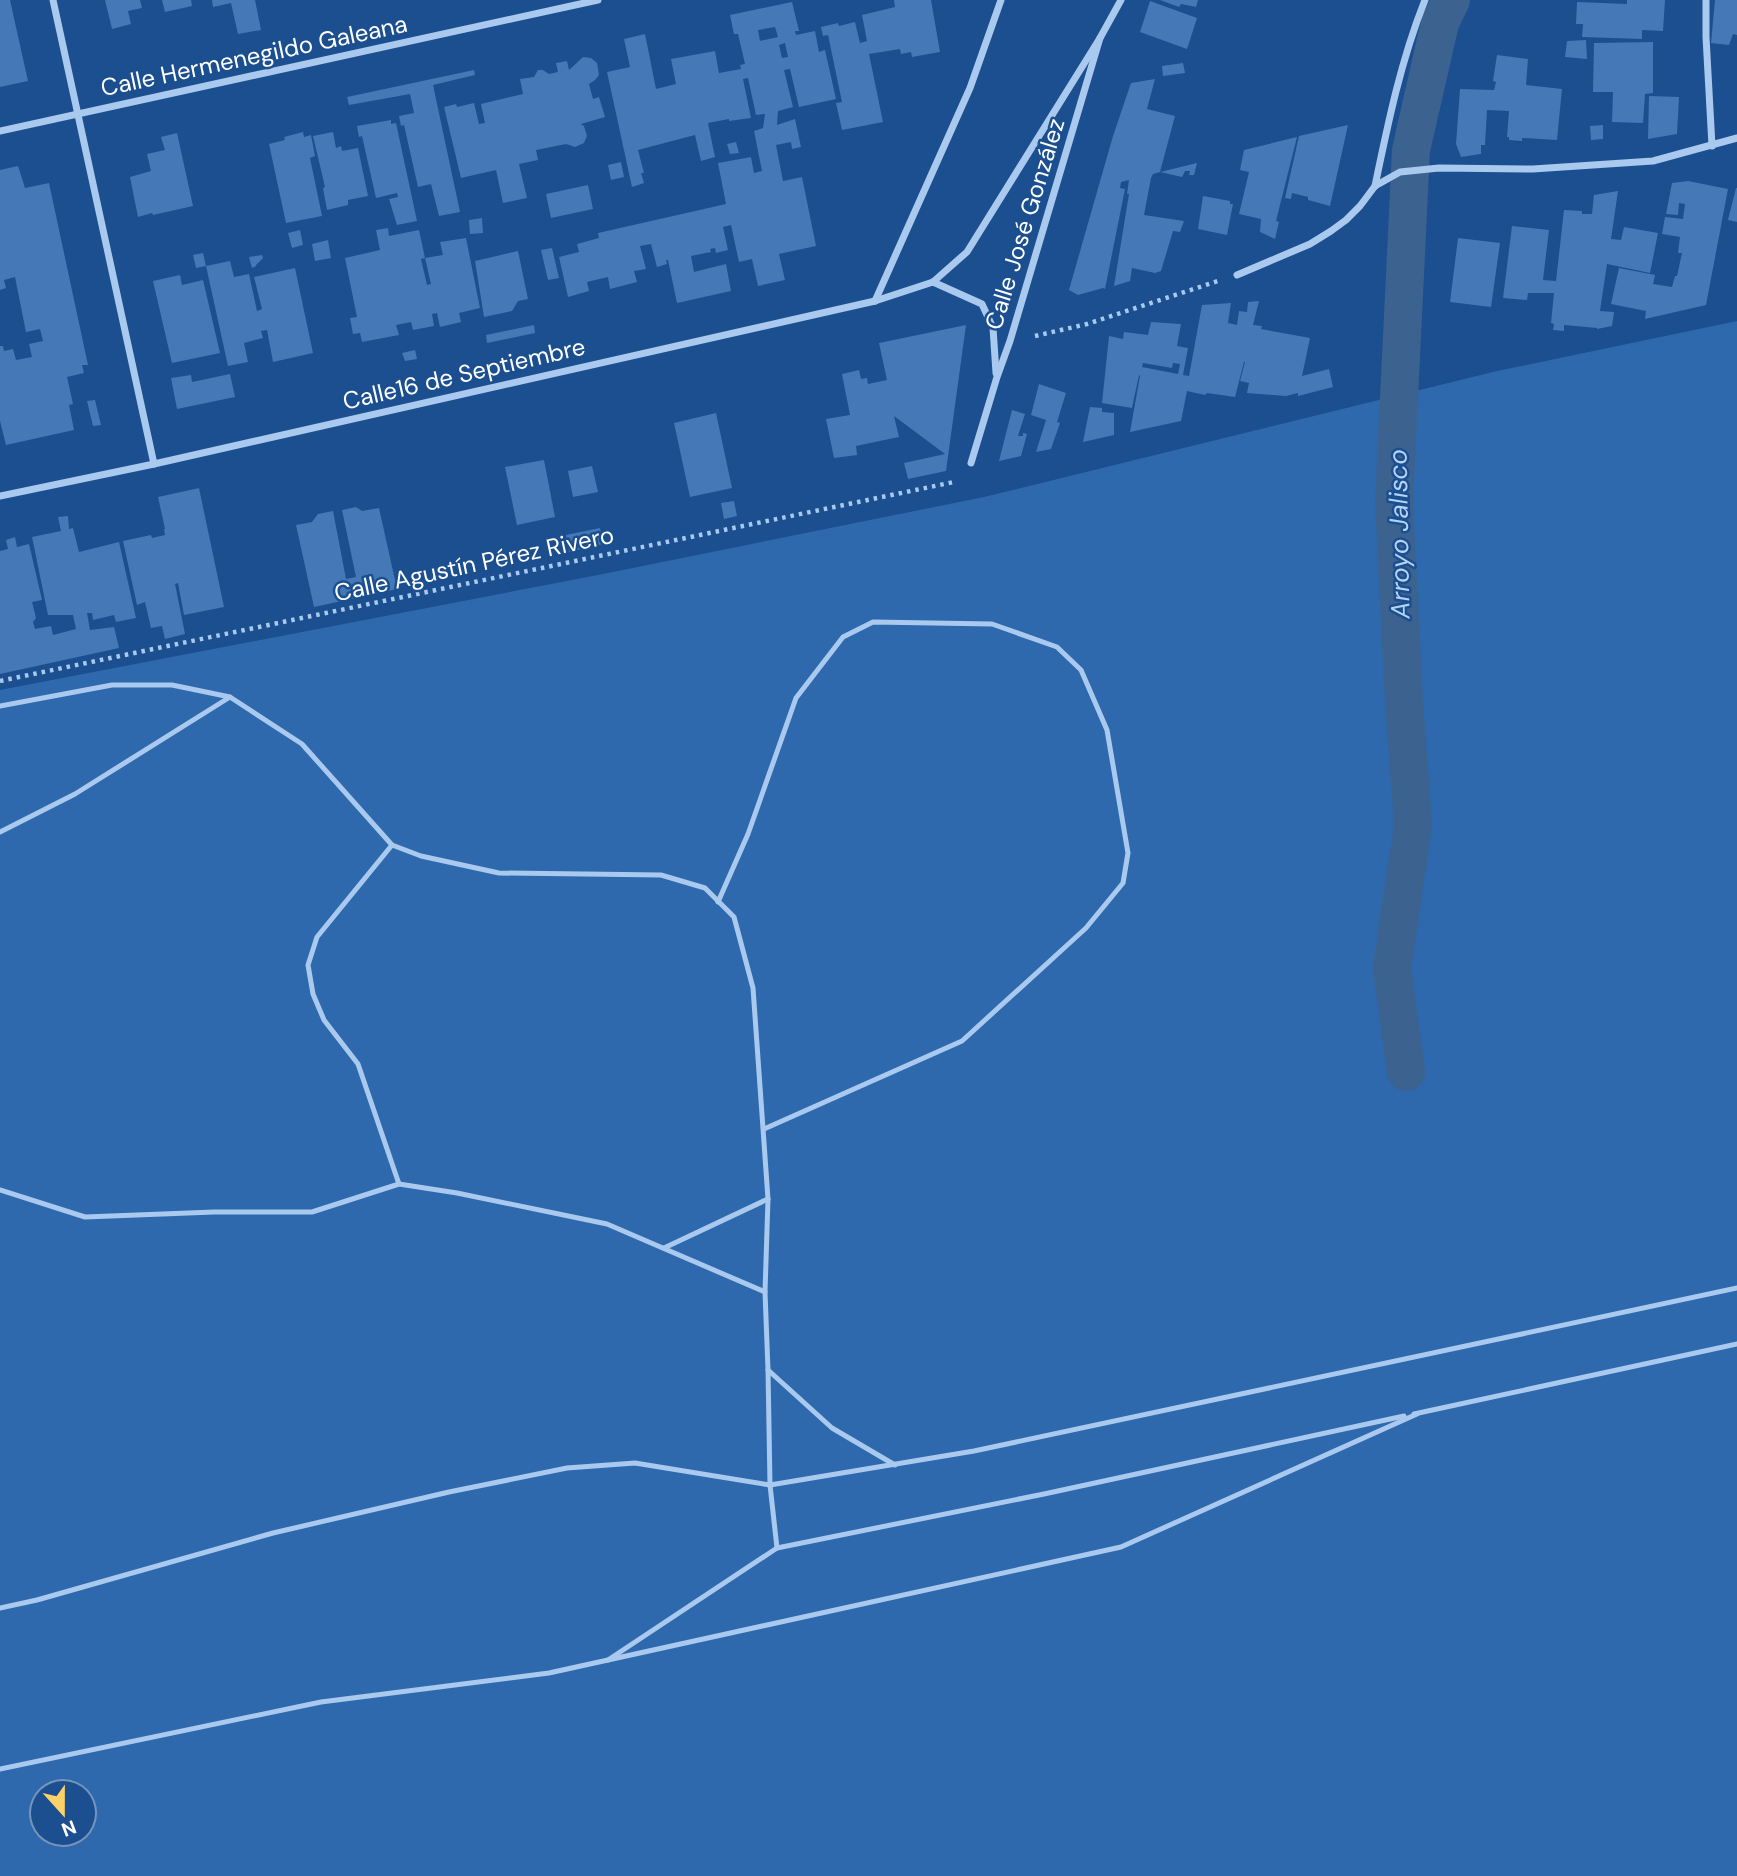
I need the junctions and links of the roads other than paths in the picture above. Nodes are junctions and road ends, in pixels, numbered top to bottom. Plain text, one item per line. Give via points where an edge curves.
1 (52, 0) edge
2 (598, 0) edge
3 (1001, 0) edge
4 (1121, 0) edge
5 (1425, 0) edge
6 (1706, 0) edge
7 (1100, 38) junction
8 (78, 115) junction
9 (0, 131) edge
10 (1737, 138) edge
11 (1712, 146) junction
12 (1375, 186) junction
13 (1237, 275) road end
14 (933, 282) junction
15 (875, 301) junction
16 (997, 377) junction
17 (971, 463) dead end
18 (154, 464) junction
19 (0, 496) edge
20 (230, 697) junction
21 (0, 706) edge
22 (0, 832) edge
23 (392, 845) junction
24 (718, 902) junction
25 (764, 1129) junction
26 (399, 1184) junction
27 (0, 1190) edge
28 (768, 1199) junction
29 (664, 1248) junction
30 (1737, 1288) edge
31 (765, 1292) junction
32 (1737, 1343) edge
33 (768, 1370) junction
34 (1417, 1413) junction
35 (895, 1465) junction
36 (770, 1485) junction
37 (777, 1549) junction
38 (0, 1608) edge
39 (608, 1660) junction
40 (0, 1769) edge

1 - 8 street
2 - 8 street, Calle Hermenegildo Galeana
3 - 15 street via 970,88
4 - 7 street, Calle José González
5 - 12 street via 1411,33
6 - 11 street
7 - 14 street via 967,251
7 - 16 street, Calle José González
8 - 9 street, Calle Hermenegildo Galeana
8 - 18 street
10 - 11 street
11 - 12 street via 1653,161 1400,172
12 - 13 street via 1331,231
14 - 15 street, Calle16 de Septiembre
14 - 16 street via 982,304 993,328
15 - 18 street, Calle16 de Septiembre
16 - 17 street, Calle José González
18 - 19 street, Calle16 de Septiembre
20 - 21 lane via 172,685 112,685
20 - 22 lane via 75,794
20 - 23 lane via 302,744
23 - 24 lane via 499,873 661,875 705,888
23 - 26 lane via 317,937 307,965 324,1020 358,1064
24 - 25 lane via 734,917 753,988
24 - 25 lane via 748,834 796,698 843,637 873,622 992,624 1057,647 1080,670 1107,730 1128,853 1123,883 1086,928 962,1041
25 - 28 lane
26 - 27 lane via 312,1212 85,1217
26 - 29 lane via 607,1224
28 - 29 lane
28 - 31 lane
29 - 31 lane
30 - 35 lane
31 - 33 lane
32 - 34 lane
33 - 35 lane via 832,1428
33 - 36 lane
34 - 37 lane
34 - 39 lane via 1121,1547
35 - 36 lane
36 - 37 lane
36 - 38 lane via 635,1463 567,1468 273,1533
37 - 39 lane
39 - 40 lane via 549,1673 321,1702

